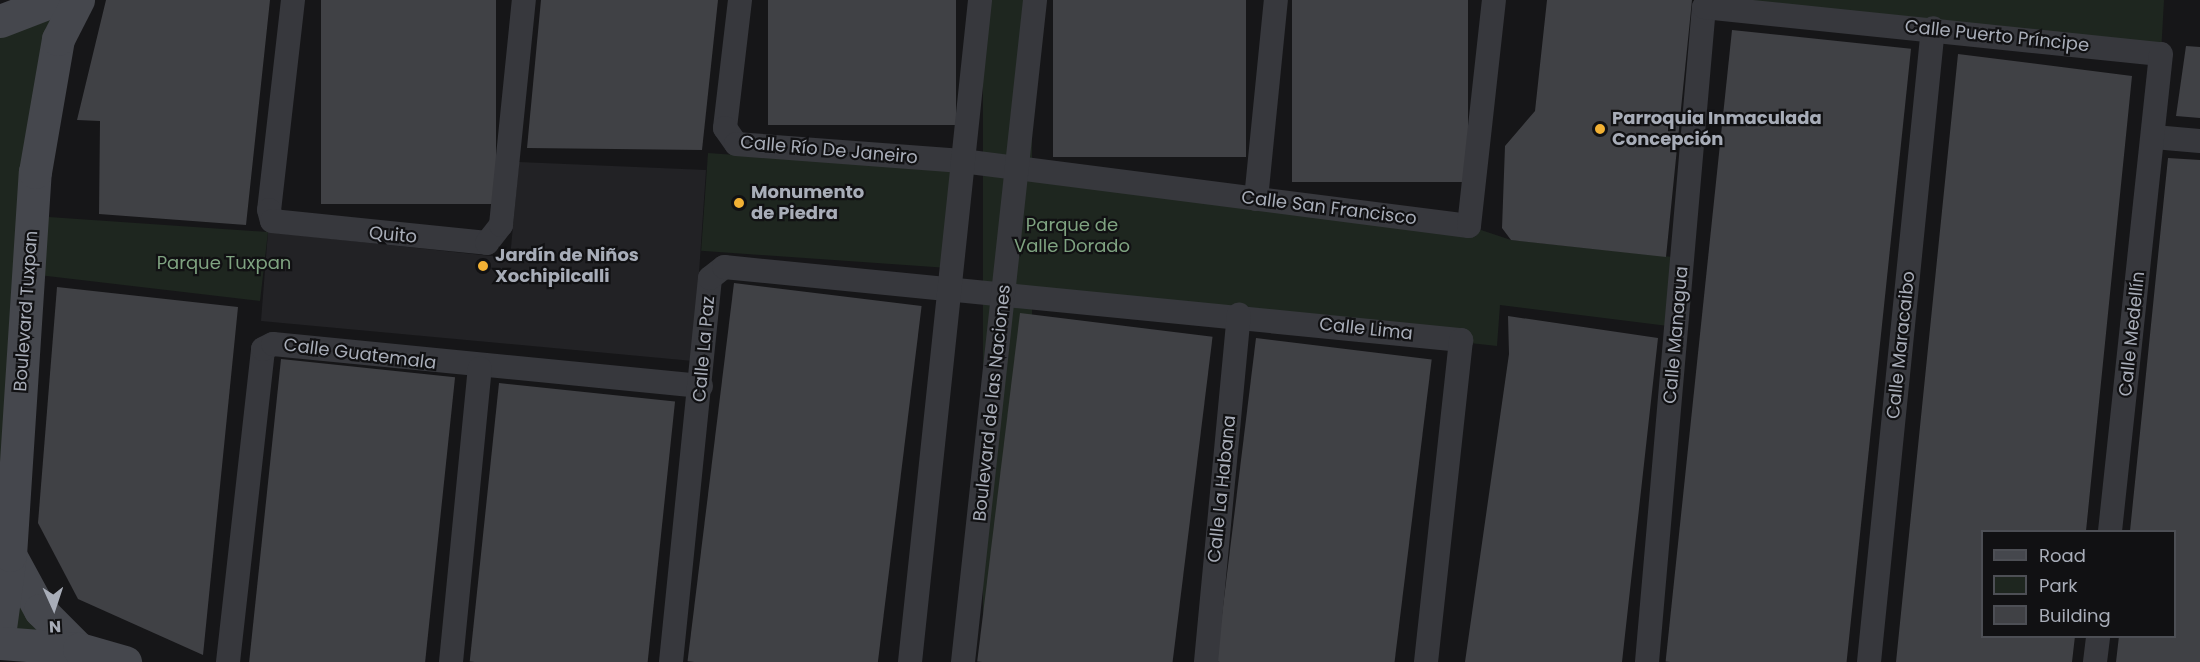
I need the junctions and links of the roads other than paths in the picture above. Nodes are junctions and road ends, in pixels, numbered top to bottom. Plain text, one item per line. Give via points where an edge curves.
1 (55, 0) edge
2 (78, 0) edge
3 (293, 0) edge
4 (524, 0) edge
5 (740, 0) edge
6 (980, 0) edge
7 (1035, 0) edge
8 (1276, 0) edge
9 (1494, 0) edge
10 (1704, 7) joint
11 (0, 21) edge
12 (1933, 28) junction
13 (2154, 137) junction
14 (2200, 141) edge
15 (962, 161) junction
16 (1017, 167) junction
17 (1256, 199) junction
18 (947, 287) junction
19 (1005, 292) junction
20 (1239, 315) junction
21 (480, 368) junction
22 (701, 387) junction
23 (2110, 530) edge
24 (10, 555) junction
25 (0, 628) edge
26 (2098, 638) edge
27 (0, 643) edge
28 (79, 649) junction
29 (125, 662) edge
30 (228, 662) edge
31 (451, 662) edge
32 (671, 662) edge
33 (910, 662) edge
34 (963, 662) edge
35 (1206, 662) edge
36 (1426, 662) edge
37 (1647, 662) edge
38 (1869, 662) edge
39 (2095, 662) edge

1 - 11 street
2 - 24 street, Boulevard Tuxpan via 58,39 35,172
3 - 4 street, Quito via 269,210 272,221 487,243 501,225
5 - 15 street, Calle Río De Janeiro via 728,138 736,144
6 - 15 street
7 - 16 street, Boulevard de las Naciones
8 - 17 street
9 - 17 street, Calle San Francisco via 1469,226
10 - 12 street, Calle Puerto Príncipe
10 - 37 street, Calle Managua
12 - 13 street, Calle Puerto Príncipe via 2161,54
12 - 38 street, Calle Maracaibo
13 - 14 street
13 - 23 street, Calle Medellín
15 - 16 street, Calle San Francisco
15 - 18 street
16 - 17 street, Calle San Francisco
16 - 19 street, Boulevard de las Naciones
18 - 19 street, Calle Lima
18 - 22 street, Calle La Paz via 714,270
18 - 33 street
19 - 20 street, Calle Lima
19 - 34 street, Boulevard de las Naciones
20 - 35 street, Calle La Habana
20 - 36 street, Calle Lima via 1462,341
21 - 22 street, Calle Guatemala
21 - 30 street, Calle Guatemala via 273,344 263,349
21 - 31 street
22 - 32 street, Calle La Paz
24 - 25 street, Boulevard Tuxpan
24 - 28 street via 40,610
26 - 39 street
27 - 28 street
28 - 29 street

